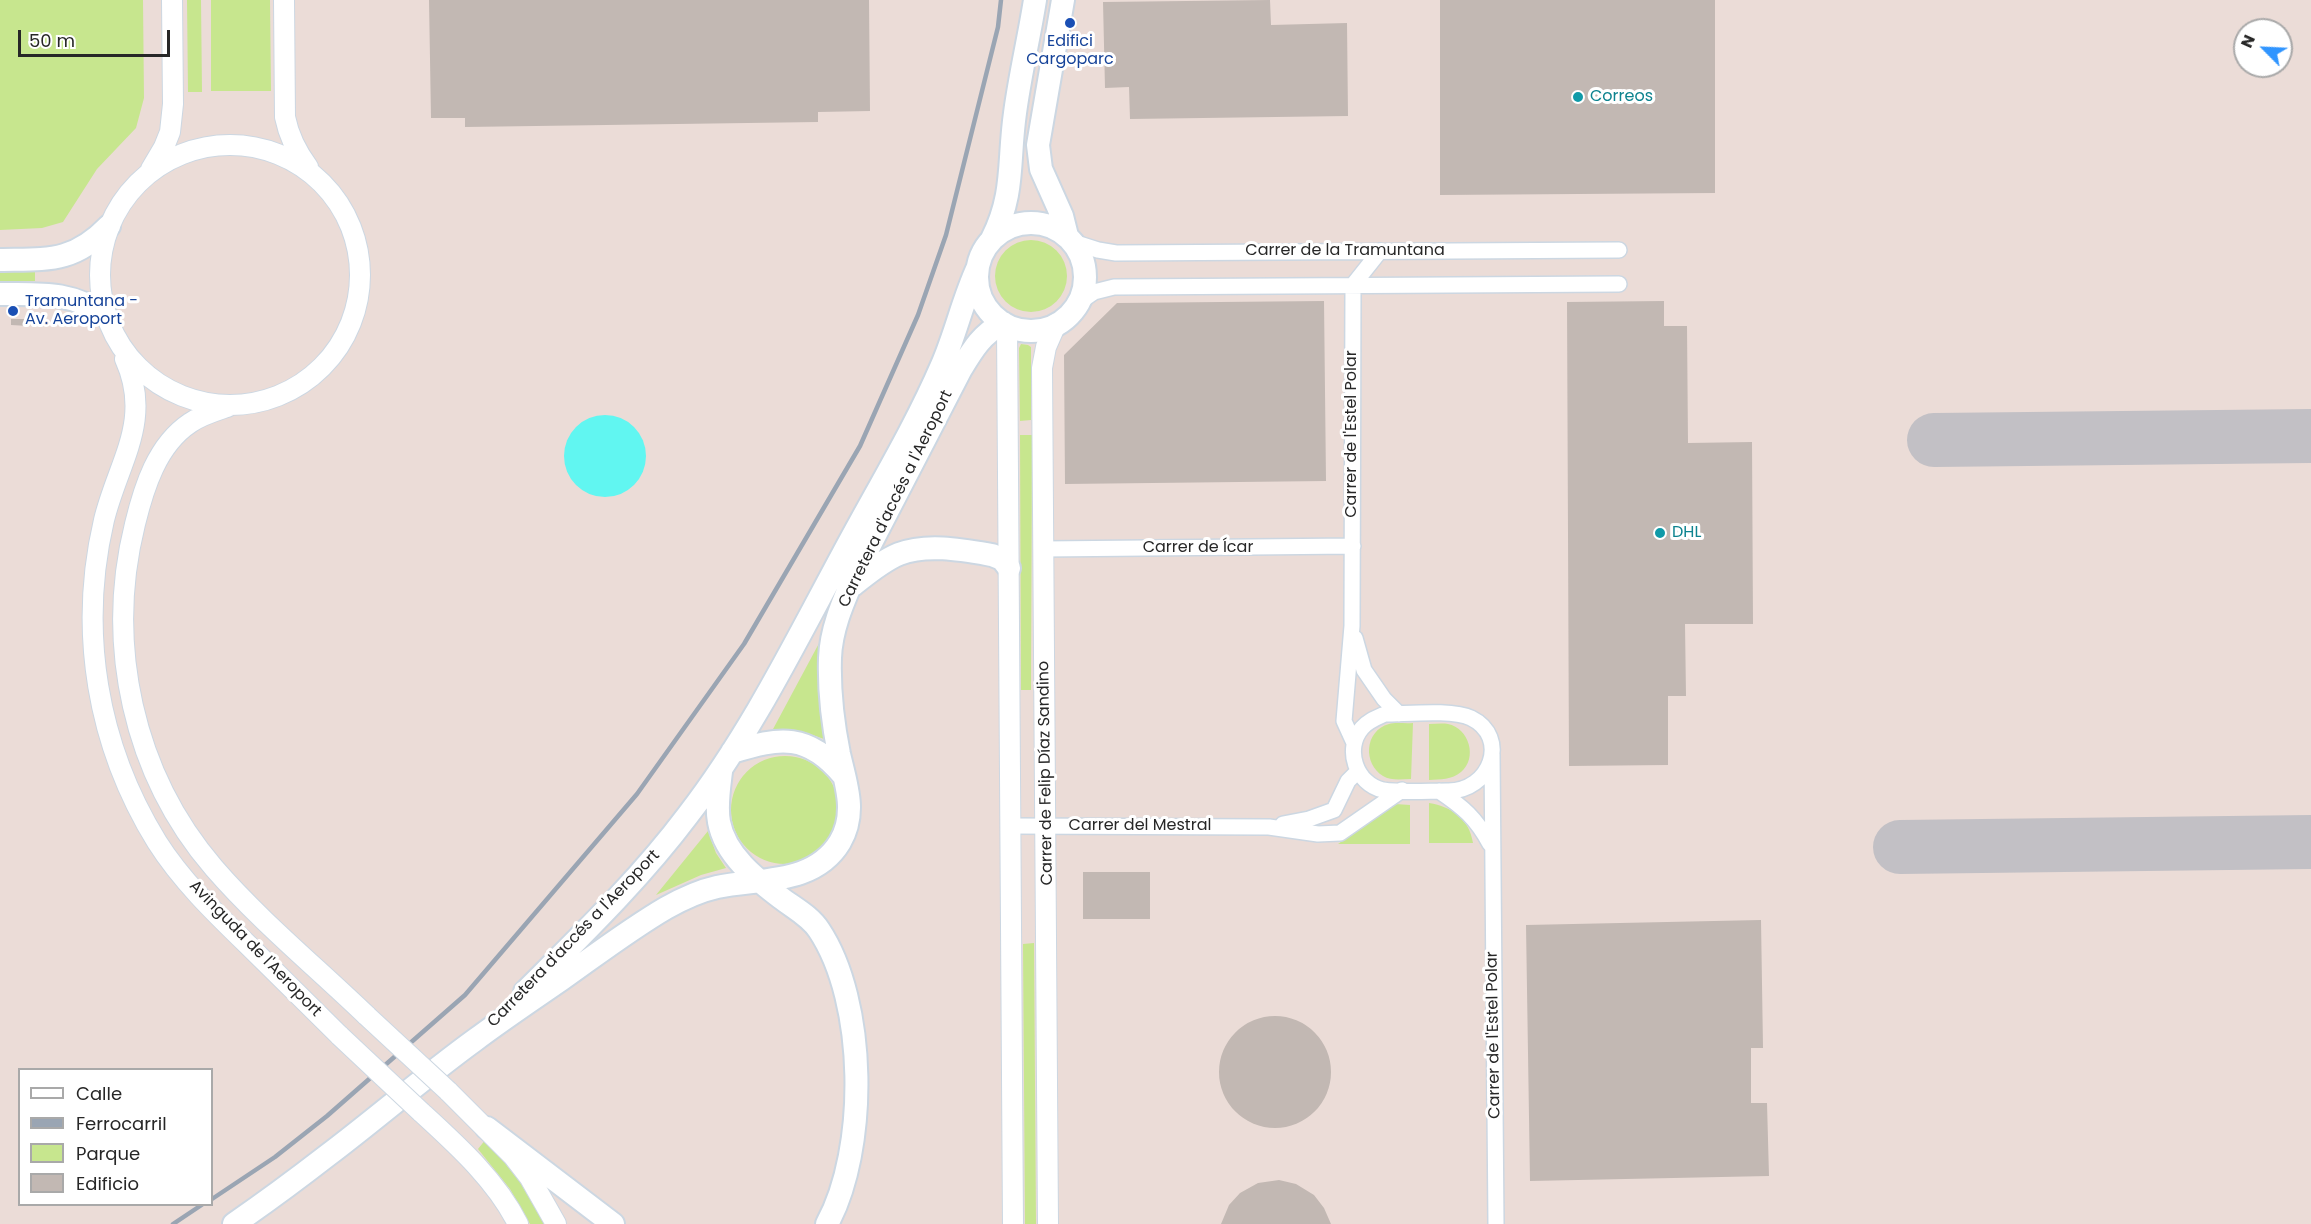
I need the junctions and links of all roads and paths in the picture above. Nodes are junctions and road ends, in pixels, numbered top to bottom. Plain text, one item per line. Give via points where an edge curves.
1 (172, 0) edge
2 (284, 0) edge
3 (1035, 0) edge
4 (1063, 0) edge
5 (147, 174) junction
6 (320, 180) junction
7 (109, 226) junction
8 (992, 239) junction
9 (1070, 239) junction
10 (1619, 250) dead end
11 (1380, 251) junction
12 (0, 260) edge
13 (978, 267) junction
14 (1620, 284) dead end
15 (1353, 285) junction
16 (0, 294) edge
17 (1078, 303) junction
18 (106, 316) junction
19 (1005, 324) junction
20 (1056, 324) junction
21 (117, 340) junction
22 (231, 406) junction
23 (1353, 546) junction
24 (1043, 549) junction
25 (1009, 568) junction
26 (849, 588) junction
27 (1352, 626) junction
28 (1400, 714) junction
29 (1354, 743) junction
30 (1492, 754) junction
31 (727, 761) junction
32 (1358, 771) junction
33 (846, 778) junction
34 (1402, 790) junction
35 (1439, 791) junction
36 (1046, 825) junction
37 (1011, 826) junction
38 (1269, 827) junction
39 (1492, 847) junction
40 (760, 882) junction
41 (474, 1040) junction
42 (487, 1128) junction
43 (234, 1224) edge
44 (518, 1224) edge
45 (556, 1224) edge
46 (614, 1224) edge
47 (827, 1224) edge
48 (1013, 1224) edge
49 (1048, 1224) edge
50 (1496, 1224) edge

1 - 5 street via 170,134
2 - 6 street via 288,134
3 - 8 main road via 1016,105 1010,186
4 - 9 main road via 1038,145 1041,169
5 - 6 street via 184,153 225,144 246,145 286,156
5 - 7 street via 119,207
6 - 22 street via 336,197 356,239 360,284 349,329 324,366 293,389 258,402
7 - 12 main road via 68,256
7 - 18 street via 100,271
8 - 9 main road via 1009,227 1027,223 1049,226
8 - 13 main road
9 - 11 street, Carrer de la Tramuntana via 1116,253
9 - 17 main road via 1080,253 1085,272
10 - 11 street, Carrer de la Tramuntana
11 - 15 street
13 - 19 main road via 983,302
13 - 31 main road, Carretera d'accés a l'Aeroport via 927,397
14 - 15 street, Carrer de la Tramuntana
15 - 17 street, Carrer de la Tramuntana via 1114,287 1094,292
15 - 23 street, Carrer de l'Estel Polar
16 - 18 main road via 65,296
17 - 20 main road
18 - 21 street
19 - 20 main road via 1027,331
19 - 25 street, Carrer de Felip Díaz Sandino
19 - 26 main road, Carretera d'accés a l'Aeroport via 988,331 961,369
20 - 24 street, Carrer de Felip Díaz Sandino via 1042,368
21 - 22 street via 136,365 159,385 198,402
21 - 44 street, Avinguda de l'Aeroport, bridge via 134,382 136,423 105,519 97,557 92,630 99,698 115,753 142,814 158,843 212,910 474,1163
22 - 42 street, Avinguda de l'Aeroport, bridge via 190,422 174,436 159,458 145,491 127,559 123,596 129,693 137,726 168,801 213,867
23 - 24 street, Carrer de Ícar
23 - 27 street, Carrer de l'Estel Polar
24 - 36 street, Carrer de Felip Díaz Sandino
25 - 26 main road via 992,555 925,549 885,562
25 - 37 street, Carrer de Felip Díaz Sandino
26 - 33 main road, Carretera d'accés a l'Aeroport via 833,632 830,657 834,720
27 - 28 street, Carrer de l'Estel Polar via 1364,670
27 - 29 street, Carrer de l'Estel Polar via 1344,722
28 - 29 street via 1385,714 1371,720 1360,729
28 - 30 street via 1459,714 1473,719 1483,728
29 - 32 street
30 - 35 street via 1487,772 1475,785 1459,792
30 - 39 street, Carrer de l'Estel Polar
31 - 33 main road via 775,741 803,744 825,755
31 - 40 main road via 718,809 722,833 729,847
31 - 41 main road, Carretera d'accés a l'Aeroport via 663,848 624,892
32 - 34 street via 1368,783 1382,790
32 - 38 street, Carrer del Mestral via 1334,810
33 - 40 main road, Carretera d'accés a l'Aeroport via 849,817 830,855 805,872
34 - 35 street
34 - 38 street, Carrer del Mestral via 1340,833
35 - 39 street via 1466,809
36 - 37 street, Carrer del Mestral
36 - 38 street, Carrer del Mestral
36 - 49 street, Carrer de Felip Díaz Sandino
37 - 48 street, Carrer de Felip Díaz Sandino
39 - 50 street, Carrer de l'Estel Polar
40 - 41 main road, Carretera d'accés a l'Aeroport via 710,889 664,909
40 - 47 main road via 819,929 838,967 852,1020 856,1063 852,1150 841,1194
41 - 43 main road, Carretera d'accés a l'Aeroport
42 - 45 street, Avinguda de l'Aeroport via 530,1178
42 - 46 main road

